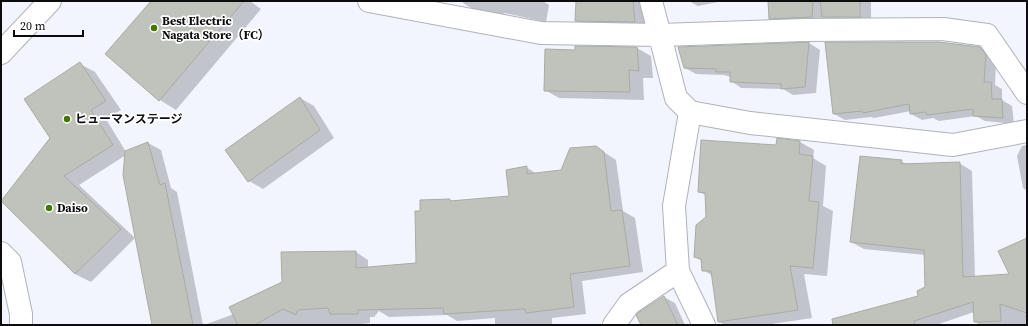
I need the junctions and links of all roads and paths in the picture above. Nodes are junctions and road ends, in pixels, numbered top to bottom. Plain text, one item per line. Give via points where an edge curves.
1 (50, 1) edge
2 (369, 1) edge
3 (651, 1) edge
4 (660, 36) junction
5 (1, 53) edge
6 (1027, 93) edge
7 (690, 112) junction
8 (1027, 131) edge
9 (1, 253) edge
10 (678, 271) junction
11 (21, 325) edge
12 (614, 325) edge
13 (704, 325) edge

1 - 5 main road
2 - 4 main road via 541,33
3 - 4 main road
4 - 6 main road via 804,30 943,29 987,36
4 - 7 main road via 676,98
7 - 8 main road via 750,123 953,145
7 - 10 main road via 674,206
9 - 11 main road via 10,262
10 - 12 main road via 629,304
10 - 13 main road

